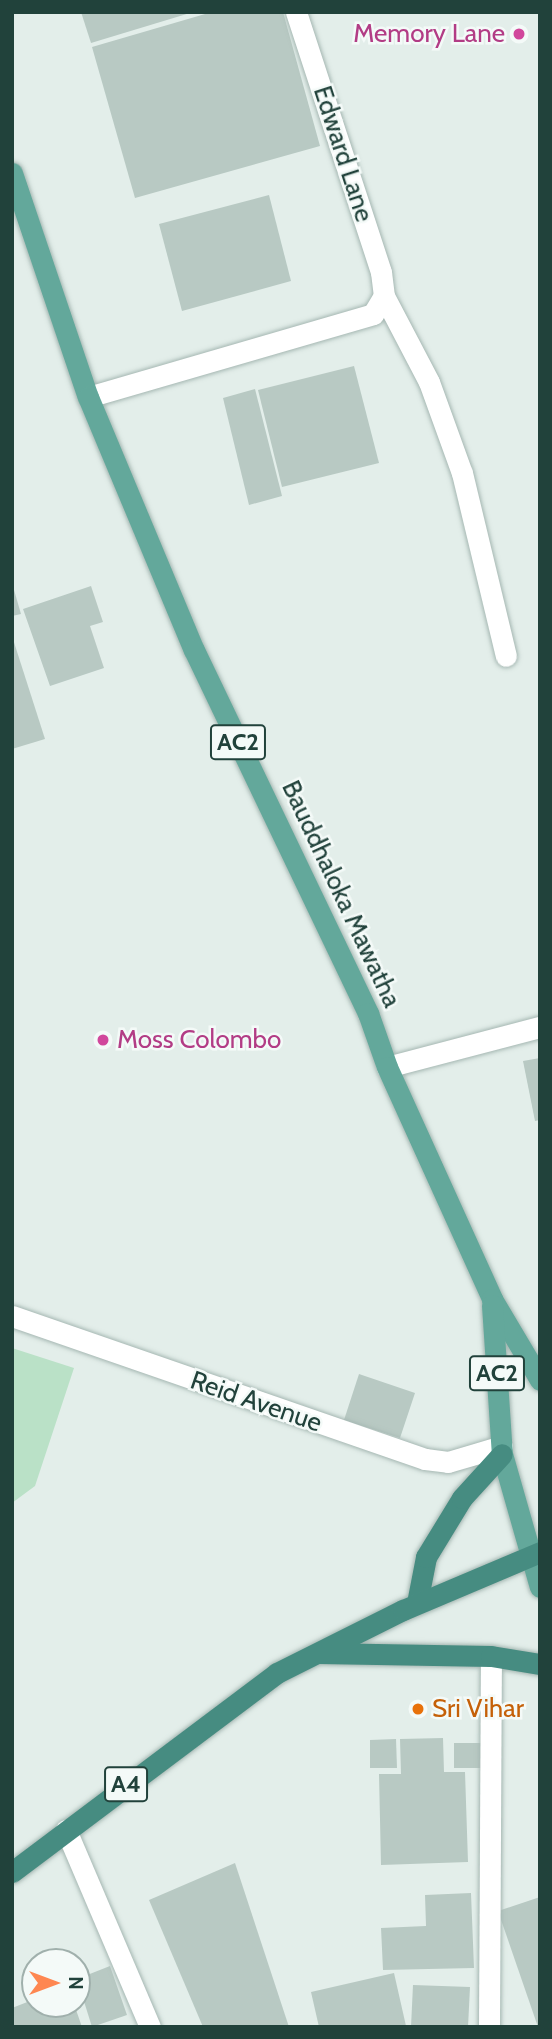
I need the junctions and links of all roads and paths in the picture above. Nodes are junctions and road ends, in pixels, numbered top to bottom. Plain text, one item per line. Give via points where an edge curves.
1 (296, 12) edge
2 (12, 173) edge
3 (384, 296) junction
4 (88, 397) junction
5 (506, 656) dead end
6 (540, 1027) edge
7 (387, 1067) junction
8 (492, 1299) junction
9 (12, 1316) edge
10 (540, 1380) edge
11 (502, 1450) junction
12 (536, 1553) edge
13 (540, 1587) edge
14 (417, 1603) junction
15 (317, 1653) junction
16 (491, 1656) junction
17 (540, 1664) edge
18 (66, 1830) junction
19 (12, 1872) edge
20 (150, 2027) edge
21 (489, 2027) edge

1 - 3 street, Edward Lane via 381,272
2 - 4 main road, Bauddhaloka Mawatha / AC2
3 - 4 street via 373,314
3 - 5 street, Edward Lane via 429,382 461,473
4 - 7 main road, Bauddhaloka Mawatha / AC2 via 194,650 368,1013
6 - 7 street
7 - 8 main road, Bauddhaloka Mawatha / AC2
8 - 10 main road, Bauddhaloka Mawatha / AC2
8 - 11 main road, Bauddhaloka Mawatha / AC2
9 - 11 street, Reid Avenue via 425,1459 448,1462
11 - 12 main road, Bauddhaloka Mawatha / AC2 via 517,1518
11 - 14 highway via 461,1498 426,1558
12 - 13 main road, Bauddhaloka Mawatha / AC2
12 - 14 highway, A4
14 - 15 highway, A4
15 - 16 highway
15 - 18 highway, A4 via 241,1697
16 - 17 highway
16 - 21 street
18 - 19 highway, A4
18 - 20 street

